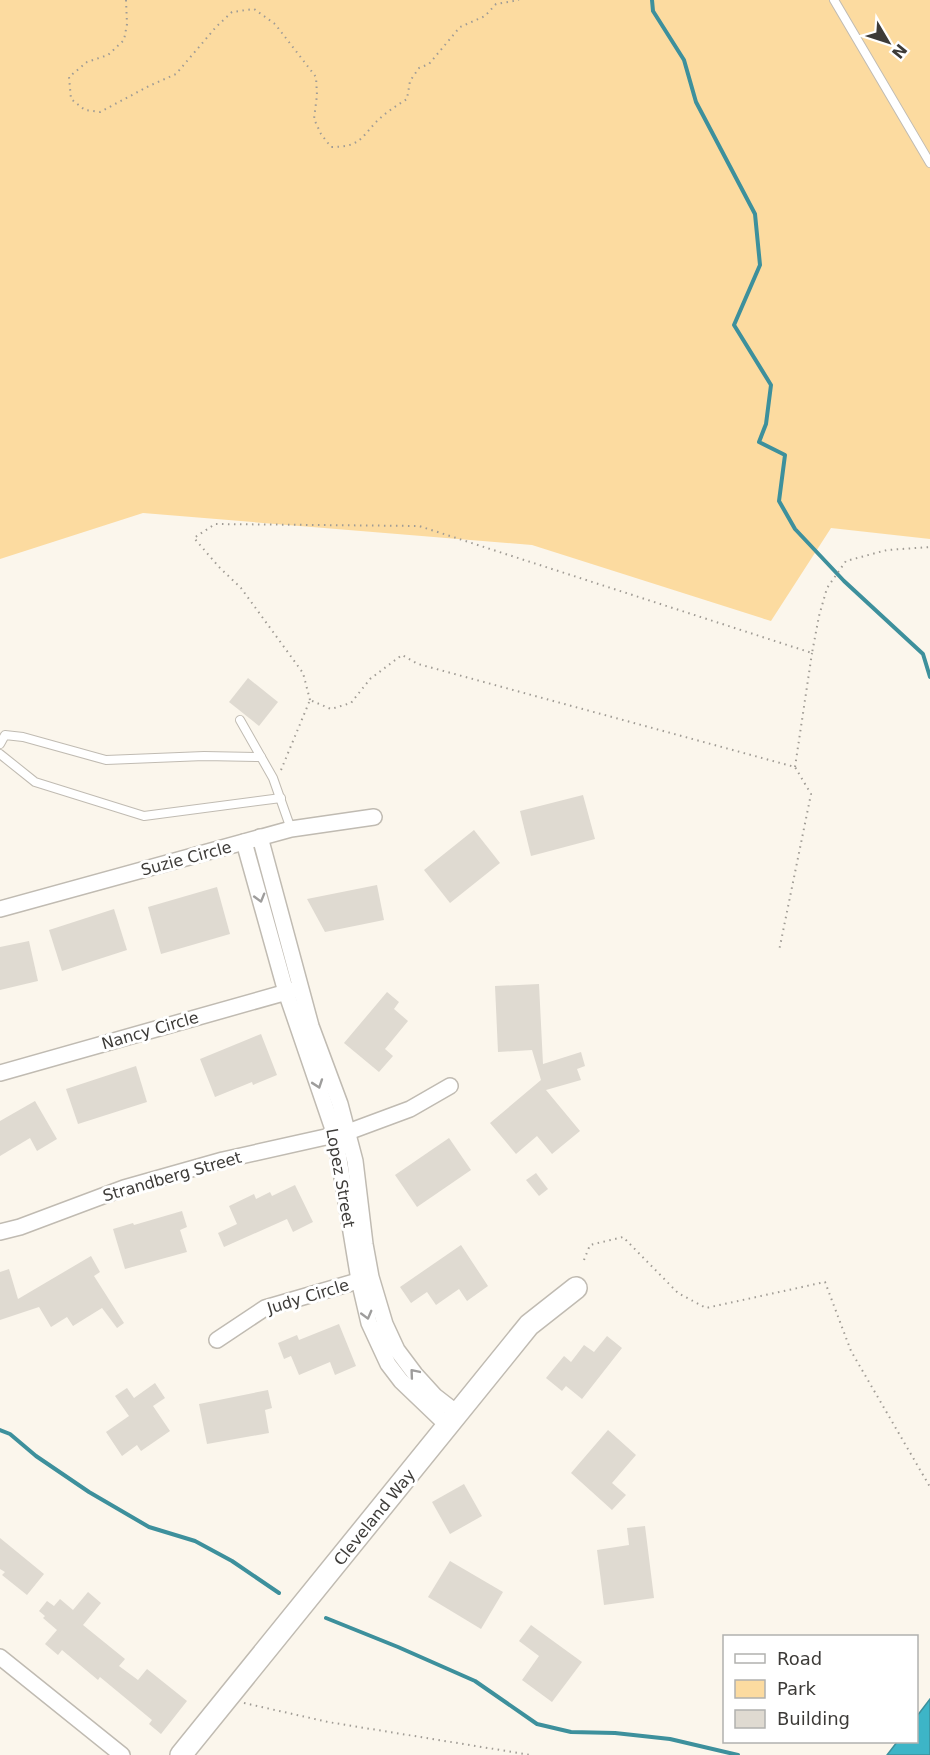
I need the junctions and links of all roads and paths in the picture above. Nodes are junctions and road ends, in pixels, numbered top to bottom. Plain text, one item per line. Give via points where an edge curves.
1 (126, 0) edge
2 (519, 0) edge
3 (834, 0) edge
4 (930, 163) edge
5 (930, 547) edge
6 (812, 653) junction
7 (310, 700) junction
8 (240, 720) dead end
9 (0, 744) edge
10 (0, 754) edge
11 (261, 757) junction
12 (795, 767) junction
13 (276, 786) junction
14 (281, 798) junction
15 (375, 817) dead end
16 (291, 829) junction
17 (260, 837) junction
18 (244, 842) junction
19 (0, 909) edge
20 (779, 951) dead end
21 (293, 990) junction
22 (0, 1073) edge
23 (450, 1086) dead end
24 (341, 1133) junction
25 (0, 1232) edge
26 (584, 1260) dead end
27 (365, 1278) junction
28 (576, 1288) dead end
29 (217, 1340) dead end
30 (452, 1419) junction
31 (930, 1487) edge
32 (0, 1657) edge
33 (227, 1699) junction
34 (122, 1755) edge
35 (182, 1755) edge
36 (531, 1755) edge

1 - 2 path via 124,40 108,55 87,62 69,77 71,99 85,110 100,112 176,74 232,12 254,9 275,24 316,77 314,118 331,147 345,147 365,138 375,123 407,99 410,81 418,68 429,64 460,27 485,16 496,4
3 - 4 lane
5 - 6 path via 887,550 846,561 827,588
6 - 7 path via 419,526 215,524 194,538 241,588 303,673
6 - 12 path
7 - 12 path via 331,709 351,703 370,679 402,655 418,664
7 - 13 path
8 - 11 lane
9 - 11 lane via 5,735 23,737 106,760
10 - 14 lane via 35,782 144,816
11 - 13 lane
12 - 20 path via 811,794
13 - 14 lane
14 - 16 lane
15 - 16 street, Suzie Circle
16 - 17 street, Suzie Circle
17 - 18 street, Suzie Circle
17 - 21 street, Lopez Street
18 - 19 street, Suzie Circle
18 -> 21 street, Lopez Street
21 - 22 street, Nancy Circle
21 - 24 street, Lopez Street via 332,1078
23 - 24 street, Strandberg Street via 410,1109
24 - 25 street, Strandberg Street via 124,1188
24 - 27 street, Lopez Street via 355,1161
26 - 31 path via 590,1245 623,1237 678,1293 706,1308 825,1282 850,1351
27 - 29 street, Judy Circle via 265,1308
27 - 30 street, Lopez Street via 397,1350
28 - 30 street, Cleveland Way via 529,1325
30 - 33 street, Cleveland Way
32 - 34 street
33 - 35 street, Cleveland Way
33 - 36 path via 328,1722

